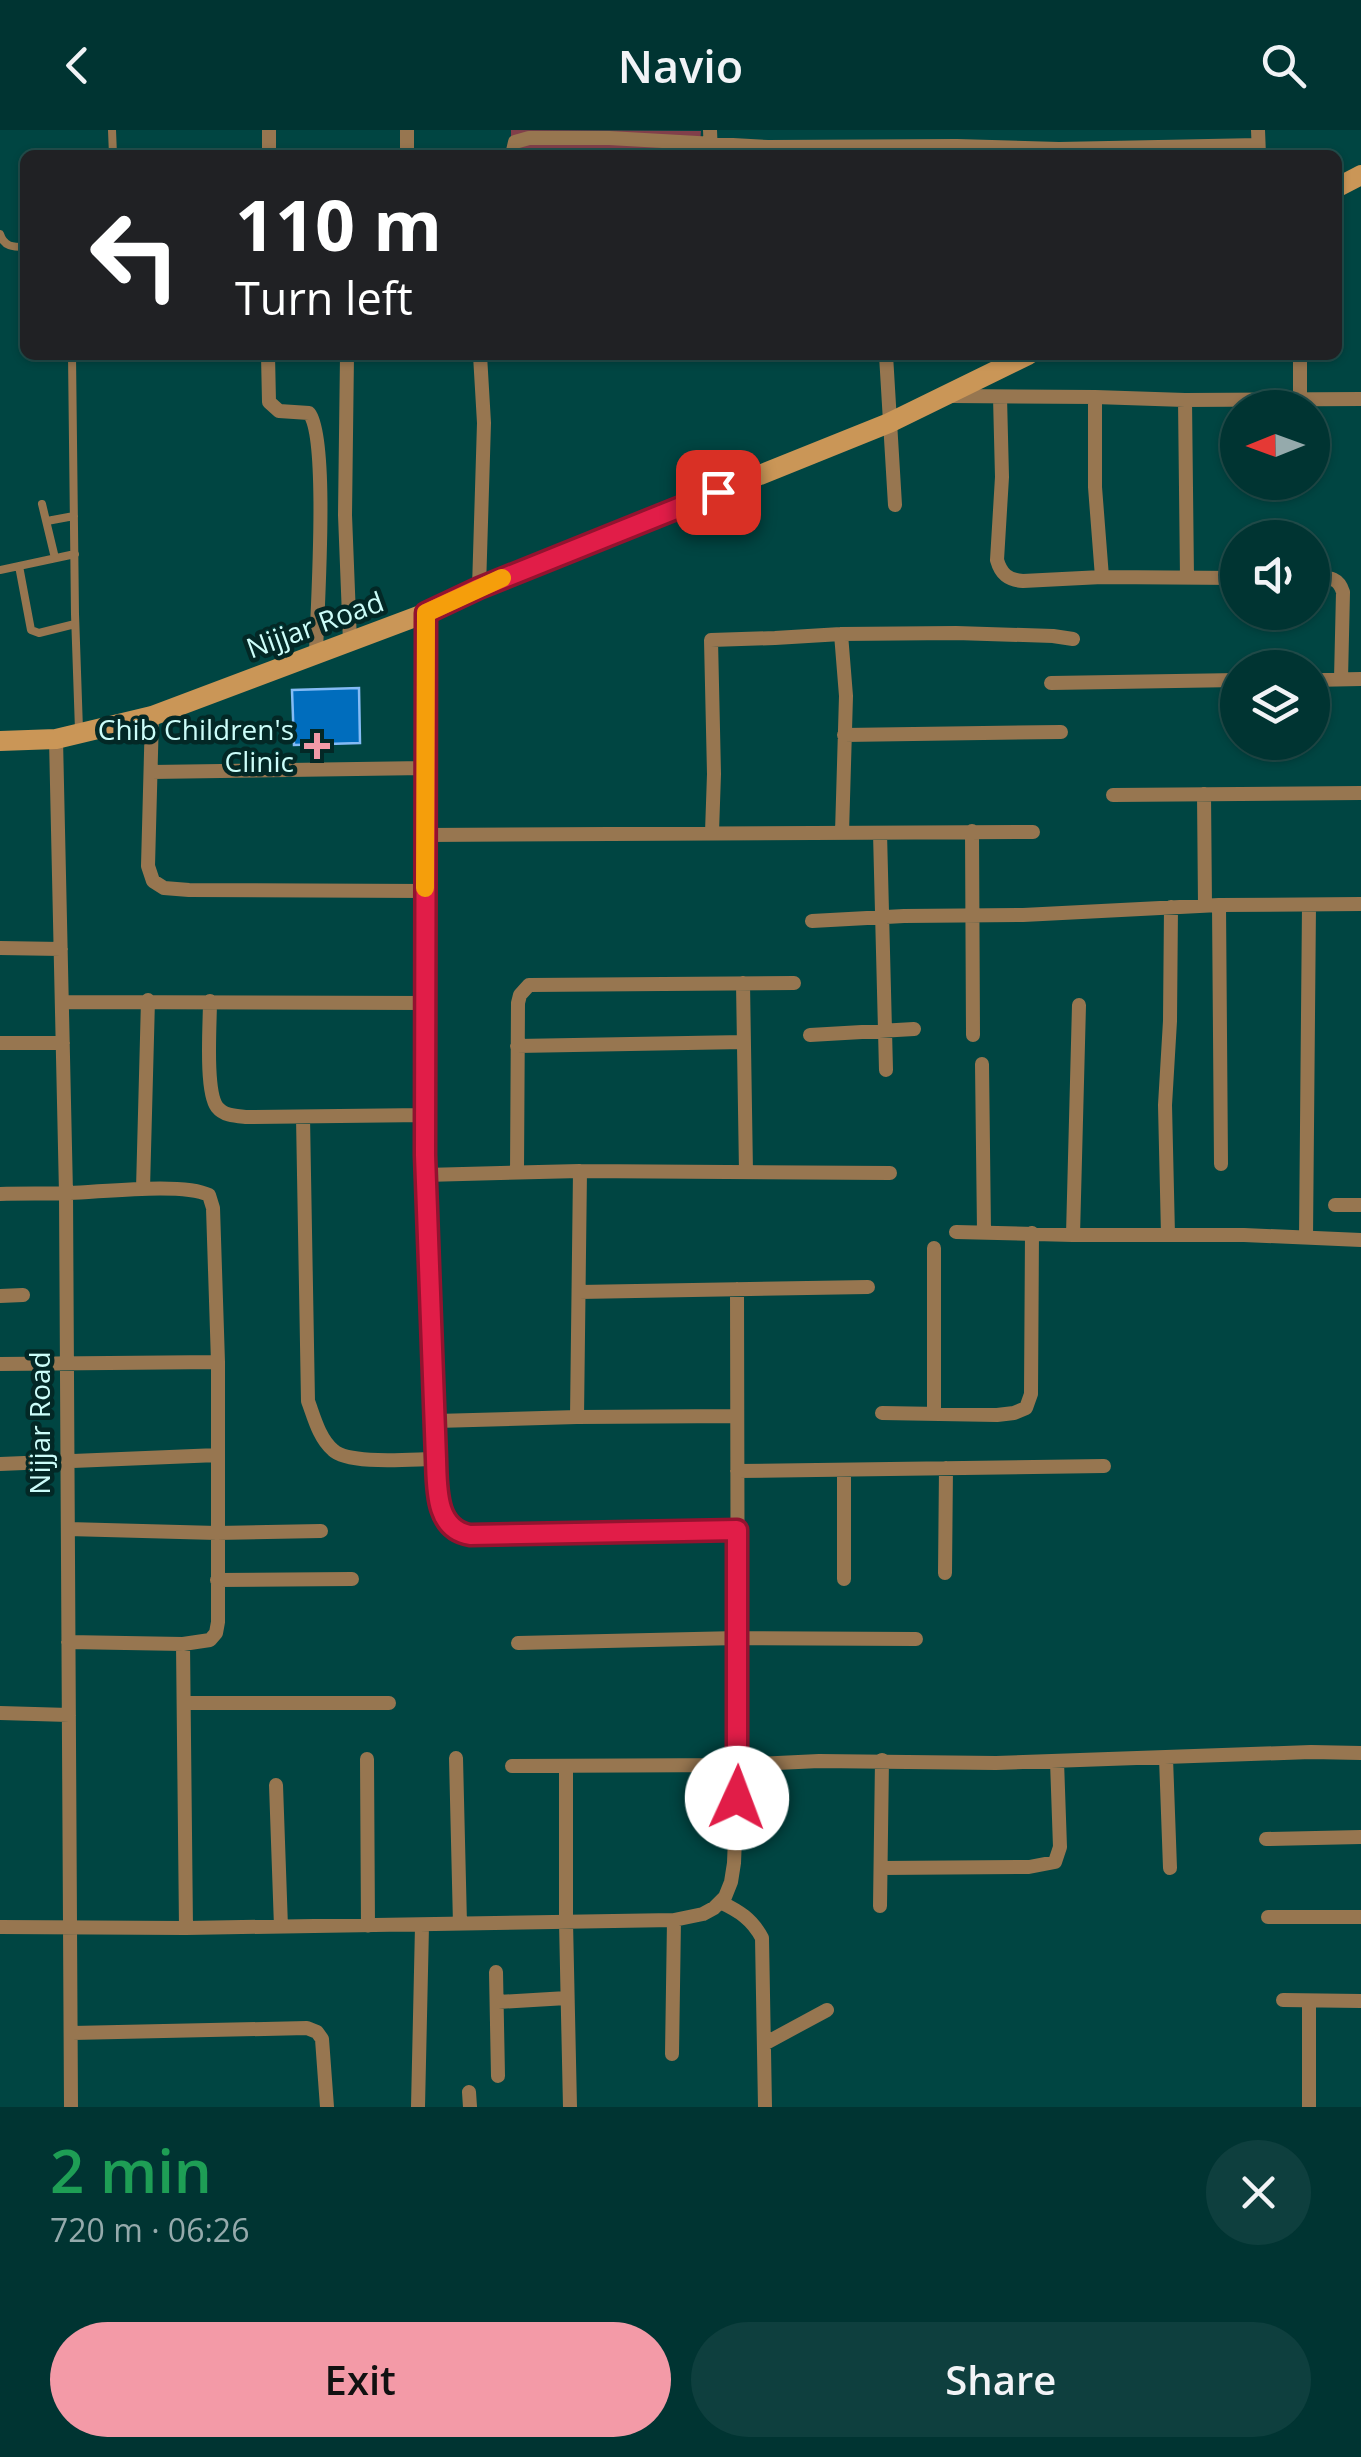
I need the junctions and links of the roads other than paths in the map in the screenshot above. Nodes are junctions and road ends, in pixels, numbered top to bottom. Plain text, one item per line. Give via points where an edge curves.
1 (710, 143) edge
2 (1258, 143) edge
3 (514, 150) edge
4 (951, 150) edge
5 (1043, 150) edge
6 (0, 234) edge
7 (20, 247) edge
8 (72, 360) edge
9 (268, 360) edge
10 (346, 360) edge
11 (480, 360) edge
12 (886, 360) edge
13 (1016, 360) edge
14 (1300, 360) edge
15 (1300, 390) edge
16 (947, 396) junction
17 (1000, 397) junction
18 (1094, 397) junction
19 (1361, 399) edge
20 (1185, 400) junction
21 (1220, 400) edge
22 (1330, 400) edge
23 (890, 423) junction
24 (42, 504) dead end
25 (895, 505) dead end
26 (74, 516) junction
27 (47, 521) junction
28 (74, 554) junction
29 (55, 558) junction
30 (19, 566) junction
31 (0, 570) edge
32 (1102, 578) junction
33 (1187, 578) junction
34 (1220, 578) edge
35 (1330, 578) edge
36 (479, 588) junction
37 (1343, 592) junction
38 (1361, 592) edge
39 (426, 613) junction
40 (75, 624) junction
41 (841, 634) junction
42 (1073, 639) dead end
43 (350, 642) junction
44 (316, 653) junction
45 (1330, 679) edge
46 (1341, 679) junction
47 (1361, 679) edge
48 (1220, 680) edge
49 (1052, 683) dead end
50 (152, 716) junction
51 (1062, 732) dead end
52 (80, 735) junction
53 (844, 735) junction
54 (56, 739) junction
55 (0, 741) edge
56 (425, 768) junction
57 (151, 772) junction
58 (1361, 793) edge
59 (1204, 794) junction
60 (1113, 795) dead end
61 (972, 831) junction
62 (712, 832) junction
63 (880, 832) junction
64 (1032, 832) dead end
65 (425, 834) junction
66 (842, 834) junction
67 (426, 891) junction
68 (1361, 904) edge
69 (1212, 905) junction
70 (1309, 905) junction
71 (1170, 907) junction
72 (972, 915) junction
73 (883, 917) junction
74 (812, 921) dead end
75 (0, 948) edge
76 (61, 949) junction
77 (794, 982) dead end
78 (742, 984) junction
79 (148, 1000) junction
80 (210, 1001) junction
81 (62, 1002) junction
82 (426, 1003) junction
83 (1079, 1005) dead end
84 (914, 1029) dead end
85 (885, 1031) junction
86 (810, 1035) dead end
87 (973, 1035) dead end
88 (744, 1042) junction
89 (0, 1043) edge
90 (63, 1044) junction
91 (517, 1046) junction
92 (982, 1064) dead end
93 (886, 1070) dead end
94 (303, 1116) junction
95 (425, 1116) junction
96 (1221, 1164) dead end
97 (580, 1171) junction
98 (517, 1172) junction
99 (746, 1172) junction
100 (890, 1174) dead end
101 (426, 1175) junction
102 (144, 1189) junction
103 (66, 1193) junction
104 (0, 1194) edge
105 (1361, 1204) edge
106 (1335, 1205) dead end
107 (956, 1232) dead end
108 (984, 1232) junction
109 (1032, 1233) junction
110 (1073, 1235) junction
111 (1168, 1235) junction
112 (1306, 1237) junction
113 (1361, 1240) edge
114 (934, 1248) dead end
115 (868, 1287) dead end
116 (737, 1289) junction
117 (579, 1292) junction
118 (0, 1296) edge
119 (22, 1296) dead end
120 (218, 1362) junction
121 (67, 1363) junction
122 (0, 1364) edge
123 (882, 1413) dead end
124 (934, 1414) junction
125 (738, 1416) junction
126 (577, 1417) junction
127 (436, 1421) junction
128 (218, 1455) junction
129 (436, 1459) junction
130 (68, 1462) junction
131 (0, 1464) edge
132 (1104, 1466) dead end
133 (946, 1468) junction
134 (844, 1470) junction
135 (737, 1471) junction
136 (68, 1529) junction
137 (737, 1530) junction
138 (321, 1531) dead end
139 (216, 1533) junction
140 (945, 1573) dead end
141 (352, 1579) dead end
142 (217, 1580) junction
143 (844, 1580) dead end
144 (738, 1638) junction
145 (916, 1638) dead end
146 (68, 1642) junction
147 (518, 1643) dead end
148 (184, 1644) junction
149 (185, 1703) junction
150 (390, 1703) dead end
151 (0, 1713) edge
152 (69, 1715) junction
153 (1361, 1753) edge
154 (456, 1758) dead end
155 (1166, 1758) junction
156 (368, 1759) dead end
157 (882, 1760) junction
158 (1057, 1761) junction
159 (738, 1765) junction
160 (512, 1766) dead end
161 (566, 1766) junction
162 (276, 1784) dead end
163 (1361, 1837) edge
164 (1266, 1839) dead end
165 (881, 1868) junction
166 (1170, 1868) dead end
167 (720, 1902) junction
168 (880, 1906) dead end
169 (1268, 1917) dead end
170 (1361, 1918) edge
171 (674, 1920) junction
172 (566, 1922) junction
173 (460, 1924) junction
174 (0, 1926) edge
175 (70, 1926) junction
176 (368, 1926) junction
177 (422, 1926) junction
178 (186, 1928) junction
179 (280, 1928) junction
180 (496, 1972) dead end
181 (567, 1998) junction
182 (1283, 2000) dead end
183 (1309, 2001) junction
184 (1361, 2001) edge
185 (498, 2002) junction
186 (827, 2010) dead end
187 (72, 2033) junction
188 (764, 2044) junction
189 (672, 2054) dead end
190 (498, 2076) dead end
191 (71, 2107) edge
192 (327, 2107) edge
193 (418, 2107) edge
194 (570, 2107) edge
195 (766, 2107) edge
196 (1309, 2107) edge

1 - 3 street via 529,138
1 - 4 street
2 - 5 street
6 - 7 lane via 8,246
8 - 26 lane
9 - 44 street via 272,407 309,413 316,427
10 - 43 street
11 - 36 street
12 - 23 street
13 - 16 street, Nijjar Road
14 - 15 street
16 - 17 street
16 - 23 street, Nijjar Road
17 - 18 street
17 - 32 street via 1000,571 1023,581
18 - 20 street
18 - 32 street
19 - 22 street
20 - 21 street
20 - 33 street
23 - 25 street
23 - 36 street, Nijjar Road
24 - 27 lane
26 - 27 lane
26 - 28 lane
27 - 29 lane
28 - 29 lane
28 - 40 lane
29 - 30 lane
30 - 31 lane
30 - 40 lane via 30,630
32 - 33 street
33 - 34 street
35 - 37 street
36 - 39 street, Nijjar Road
37 - 38 street
37 - 46 street
39 - 43 street, Nijjar Road
39 - 56 street
40 - 52 lane
41 - 42 street
41 - 53 street
41 - 62 street via 711,640
43 - 44 street, Nijjar Road
44 - 50 street, Nijjar Road
45 - 46 street
46 - 47 street
48 - 49 street
50 - 52 street, Nijjar Road
50 - 57 street
51 - 53 street
52 - 54 street, Nijjar Road
53 - 66 street
54 - 55 street, Nijjar Road
54 - 76 street, Nijjar Road
56 - 57 street
56 - 65 street
57 - 67 street via 148,866 164,888
58 - 59 street
59 - 60 street
59 - 69 street
61 - 63 street
61 - 64 street
61 - 72 street
62 - 65 street
62 - 66 street
63 - 66 street
63 - 73 street
65 - 67 street
67 - 82 street
68 - 70 street
69 - 70 street
69 - 71 street
69 - 96 street
70 - 112 street
71 - 72 street
71 - 111 street
72 - 73 street
72 - 87 street
73 - 74 street
73 - 85 street
75 - 76 street
76 - 81 street, Nijjar Road
77 - 78 street
78 - 88 street
78 - 91 street via 529,985 518,1003
79 - 80 street
79 - 81 street
79 - 102 street
80 - 82 street
80 - 94 street via 210,1084 217,1107 228,1115
81 - 90 street, Nijjar Road
82 - 95 street
83 - 110 street
84 - 85 street
85 - 86 street
85 - 93 street
88 - 91 street
88 - 99 street
89 - 90 street
90 - 103 street, Nijjar Road
91 - 98 street
92 - 108 street
94 - 95 street
94 - 129 street via 308,1400 321,1434 335,1453 352,1458
95 - 101 street
97 - 98 street
97 - 99 street
97 - 117 street
98 - 101 street
99 - 100 street
101 - 127 street
102 - 103 street
102 - 120 street via 209,1195 216,1227
103 - 104 street
103 - 121 street, Nijjar Road
105 - 106 street
107 - 108 street
108 - 109 street
109 - 110 street
109 - 124 street via 1026,1408 997,1415
110 - 111 street
111 - 112 street
112 - 113 street
114 - 124 street
115 - 116 street
116 - 117 street
116 - 125 street
117 - 126 street
118 - 119 street
120 - 121 street
120 - 128 street
121 - 122 street
121 - 130 street, Nijjar Road
123 - 124 street
125 - 126 street
125 - 135 street
126 - 127 street
127 - 129 street
128 - 130 street
128 - 139 street
129 - 137 street via 444,1516 461,1533
130 - 131 street
130 - 136 street, Nijjar Road
132 - 133 street
133 - 134 street
133 - 140 street
134 - 135 street
134 - 143 street
135 - 137 street
136 - 139 street
136 - 146 street, Nijjar Road
137 - 144 street
138 - 139 street
139 - 142 street
141 - 142 street
142 - 148 street via 216,1633
144 - 145 street
144 - 147 street
144 - 159 street
146 - 148 street
146 - 152 street, Nijjar Road
148 - 149 street
149 - 150 street
149 - 178 street
151 - 152 street
152 - 175 street, Nijjar Road
153 - 155 street
154 - 173 street
155 - 158 street
155 - 166 street
156 - 176 street
157 - 158 street
157 - 159 street
157 - 165 street
158 - 165 street via 1056,1862
159 - 161 street
159 - 167 street via 734,1863
160 - 161 street
161 - 172 street
162 - 179 street
163 - 164 street
165 - 168 street
167 - 171 street
167 - 188 street via 742,1912 762,1938
169 - 170 street
171 - 172 street
171 - 189 street
172 - 173 street
172 - 181 street
173 - 177 street
174 - 175 street
175 - 178 street
175 - 187 street, Nijjar Road
176 - 177 street
176 - 179 street
177 - 193 street
178 - 179 street
180 - 185 street
181 - 185 street
181 - 194 street
182 - 183 street
183 - 184 street
183 - 196 street
185 - 190 street
186 - 188 street
187 - 191 street, Nijjar Road
187 - 192 street via 307,2028 322,2039
188 - 195 street

